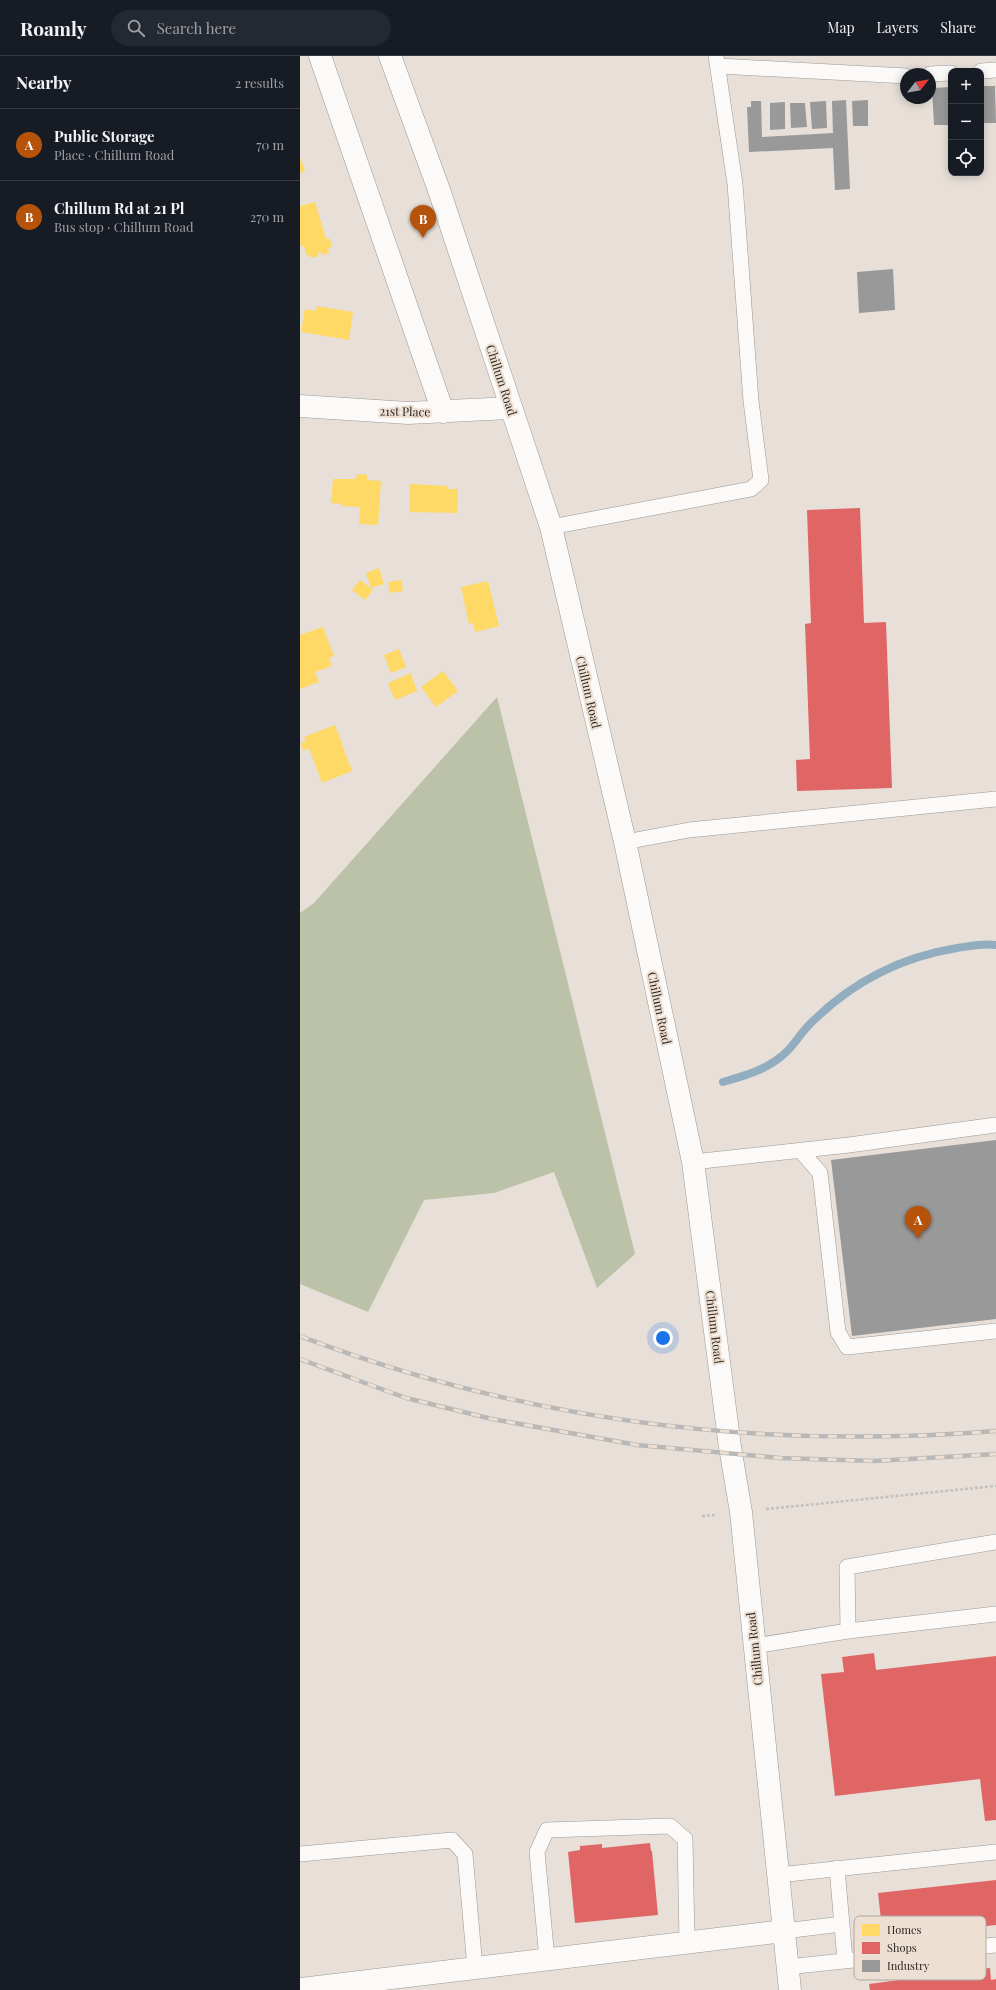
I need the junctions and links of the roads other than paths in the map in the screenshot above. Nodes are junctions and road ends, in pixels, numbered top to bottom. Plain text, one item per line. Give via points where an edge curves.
1 (320, 56) edge
2 (390, 56) edge
3 (718, 61) edge
4 (996, 70) edge
5 (984, 71) edge
6 (948, 73) edge
7 (936, 74) edge
8 (900, 76) edge
9 (300, 406) edge
10 (511, 408) junction
11 (443, 412) junction
12 (550, 527) junction
13 (996, 799) edge
14 (625, 842) junction
15 (996, 1125) edge
16 (800, 1150) junction
17 (693, 1162) junction
18 (996, 1331) edge
19 (996, 1542) edge
20 (996, 1614) edge
21 (848, 1631) junction
22 (754, 1646) junction
23 (996, 1852) edge
24 (300, 1854) edge
25 (837, 1868) junction
26 (778, 1875) junction
27 (842, 1924) junction
28 (784, 1931) junction
29 (687, 1942) junction
30 (996, 1945) edge
31 (986, 1946) edge
32 (547, 1959) junction
33 (854, 1959) edge
34 (846, 1960) junction
35 (475, 1968) junction
36 (787, 1968) junction
37 (300, 1989) edge
38 (790, 1990) edge

1 - 11 main road
2 - 10 main road, Chillum Road via 439,190
3 - 8 lane
3 - 12 lane via 735,184 752,401 761,480 750,489
4 - 5 lane
6 - 7 lane
9 - 11 main road, 21st Place via 408,414
10 - 11 main road, 21st Place
10 - 12 main road, Chillum Road
12 - 14 main road, Chillum Road
13 - 14 lane via 689,830
14 - 17 main road, Chillum Road
15 - 16 lane
16 - 17 lane
16 - 18 lane via 820,1172 838,1332 847,1347
17 - 22 main road, Chillum Road via 741,1512
19 - 21 lane via 847,1567
20 - 21 lane
21 - 22 lane
22 - 26 main road, Chillum Road
23 - 25 lane
24 - 35 lane via 452,1840 465,1854
25 - 26 lane
25 - 27 lane
26 - 28 main road, Chillum Road
27 - 28 lane
27 - 34 lane
28 - 29 main road
28 - 36 main road, Chillum Road
29 - 32 main road
29 - 32 lane via 685,1839 670,1826 547,1830 537,1852
30 - 31 lane
32 - 35 main road
33 - 34 lane
34 - 36 lane
35 - 37 main road
36 - 38 main road, Chillum Road

